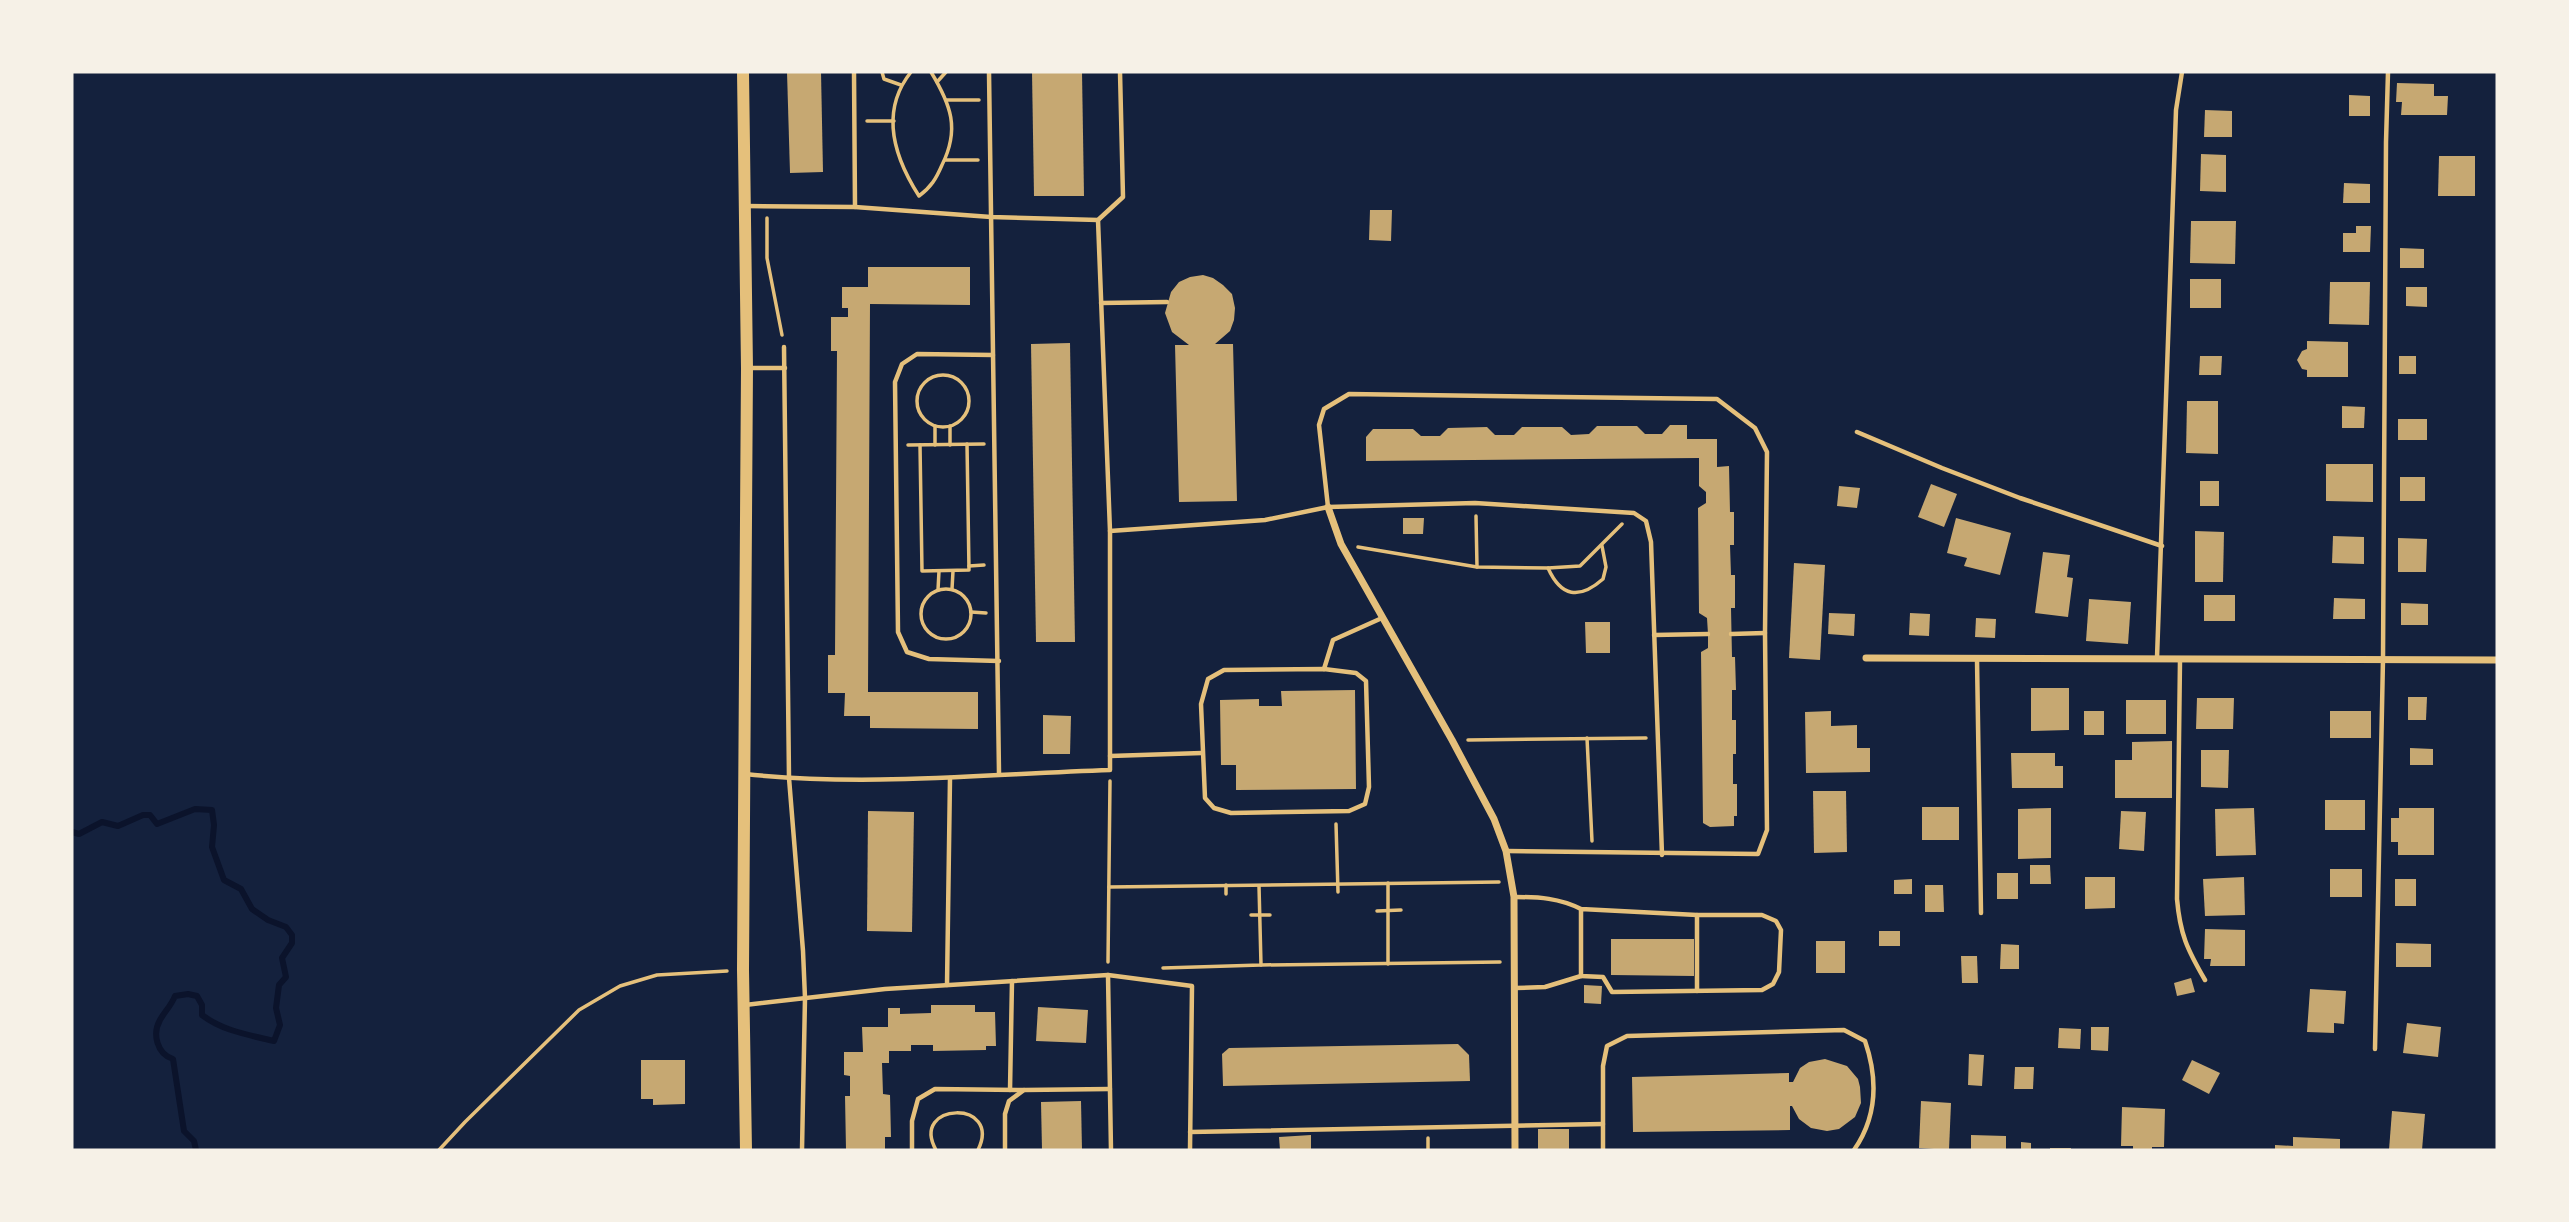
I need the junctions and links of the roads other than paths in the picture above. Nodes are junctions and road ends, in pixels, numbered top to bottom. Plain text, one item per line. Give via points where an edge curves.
1 (743, 72) edge
2 (854, 72) edge
3 (989, 72) edge
4 (1120, 72) edge
5 (2182, 72) edge
6 (2388, 72) edge
7 (746, 206) junction
8 (855, 207) junction
9 (991, 217) junction
10 (1098, 220) junction
11 (1167, 302) dead end
12 (1101, 303) junction
13 (784, 348) dead end
14 (993, 355) junction
15 (747, 368) junction
16 (785, 368) junction
17 (1857, 432) dead end
18 (1328, 508) junction
19 (1110, 531) junction
20 (2162, 546) junction
21 (1382, 618) junction
22 (1765, 633) junction
23 (1707, 634) dead end
24 (1731, 634) dead end
25 (1654, 635) junction
26 (1977, 657) junction
27 (1866, 658) dead end
28 (2157, 659) junction
29 (2180, 659) junction
30 (2384, 659) junction
31 (2497, 660) edge
32 (999, 661) junction
33 (1324, 669) junction
34 (1202, 753) junction
35 (1110, 756) junction
36 (745, 774) junction
37 (999, 774) junction
38 (789, 778) junction
39 (950, 778) junction
40 (1506, 851) junction
41 (1662, 855) junction
42 (1514, 897) junction
43 (1581, 909) junction
44 (1981, 913) dead end
45 (1697, 915) junction
46 (1108, 975) junction
47 (1581, 976) junction
48 (2205, 980) dead end
49 (1012, 981) junction
50 (947, 985) junction
51 (1515, 988) junction
52 (1697, 991) junction
53 (804, 998) junction
54 (744, 1005) junction
55 (2375, 1049) dead end
56 (1110, 1089) junction
57 (1010, 1090) junction
58 (1024, 1090) junction
59 (1603, 1124) junction
60 (1515, 1125) junction
61 (1190, 1132) junction
62 (746, 1150) edge
63 (802, 1150) edge
64 (912, 1150) edge
65 (1005, 1150) edge
66 (1111, 1150) edge
67 (1190, 1150) edge
68 (1516, 1150) edge
69 (1603, 1150) edge
70 (1854, 1150) edge

1 - 7 street
2 - 8 lane
3 - 9 lane
4 - 10 lane via 1123,197
5 - 20 lane via 2176,110
6 - 30 lane
7 - 8 lane
7 - 15 street
8 - 9 lane
9 - 10 lane
9 - 14 lane
10 - 12 lane
11 - 12 lane
12 - 19 lane
13 - 16 lane
14 - 32 lane
14 - 32 lane via 917,354 902,364 895,382 898,632 907,652 929,659
15 - 16 lane
15 - 36 street
16 - 38 lane
17 - 20 lane via 2020,498
18 - 19 lane via 1265,520
18 - 21 street via 1341,544
18 - 22 lane via 1319,425 1324,409 1349,394 1717,399 1755,429 1767,452
18 - 25 lane via 1475,503 1634,513 1646,521 1651,542
19 - 35 lane
20 - 28 lane
21 - 33 lane via 1333,640
21 - 40 street via 1452,740
22 - 24 lane
22 - 41 lane via 1767,830 1758,854
23 - 25 lane
25 - 41 lane
26 - 27 street
26 - 28 street
26 - 44 lane
28 - 29 street
29 - 30 street
29 - 48 lane via 2177,898 2180,930
30 - 31 street
30 - 55 lane
32 - 37 lane
33 - 34 lane via 1224,670 1208,679 1201,704
33 - 34 lane via 1356,673 1366,681 1369,787 1365,804 1349,811 1231,813 1214,808 1205,798
34 - 35 lane
35 - 37 lane via 1110,770
36 - 38 lane
36 - 54 street
37 - 39 lane
38 - 39 lane
38 - 53 lane
39 - 50 lane
40 - 41 lane
40 - 42 street
42 - 43 lane via 1543,896
42 - 51 street
43 - 45 lane
43 - 47 lane
45 - 52 lane
45 - 52 lane via 1762,915 1776,921 1781,930 1779,972 1773,984 1762,990
46 - 49 lane
46 - 56 lane
46 - 61 lane via 1192,986
47 - 51 lane via 1545,987
47 - 52 lane via 1604,977 1612,992
49 - 50 lane
49 - 57 lane
50 - 53 lane
51 - 60 street
53 - 54 lane
53 - 63 lane
54 - 62 street
56 - 58 lane
56 - 66 lane
57 - 58 lane
57 - 64 lane via 935,1088 918,1099
58 - 65 lane via 1010,1101 1005,1114
59 - 60 lane
59 - 69 lane
59 - 70 lane via 1607,1046 1626,1036 1844,1030 1865,1041 1870,1057 1873,1110
60 - 61 lane
60 - 68 street
61 - 67 lane

